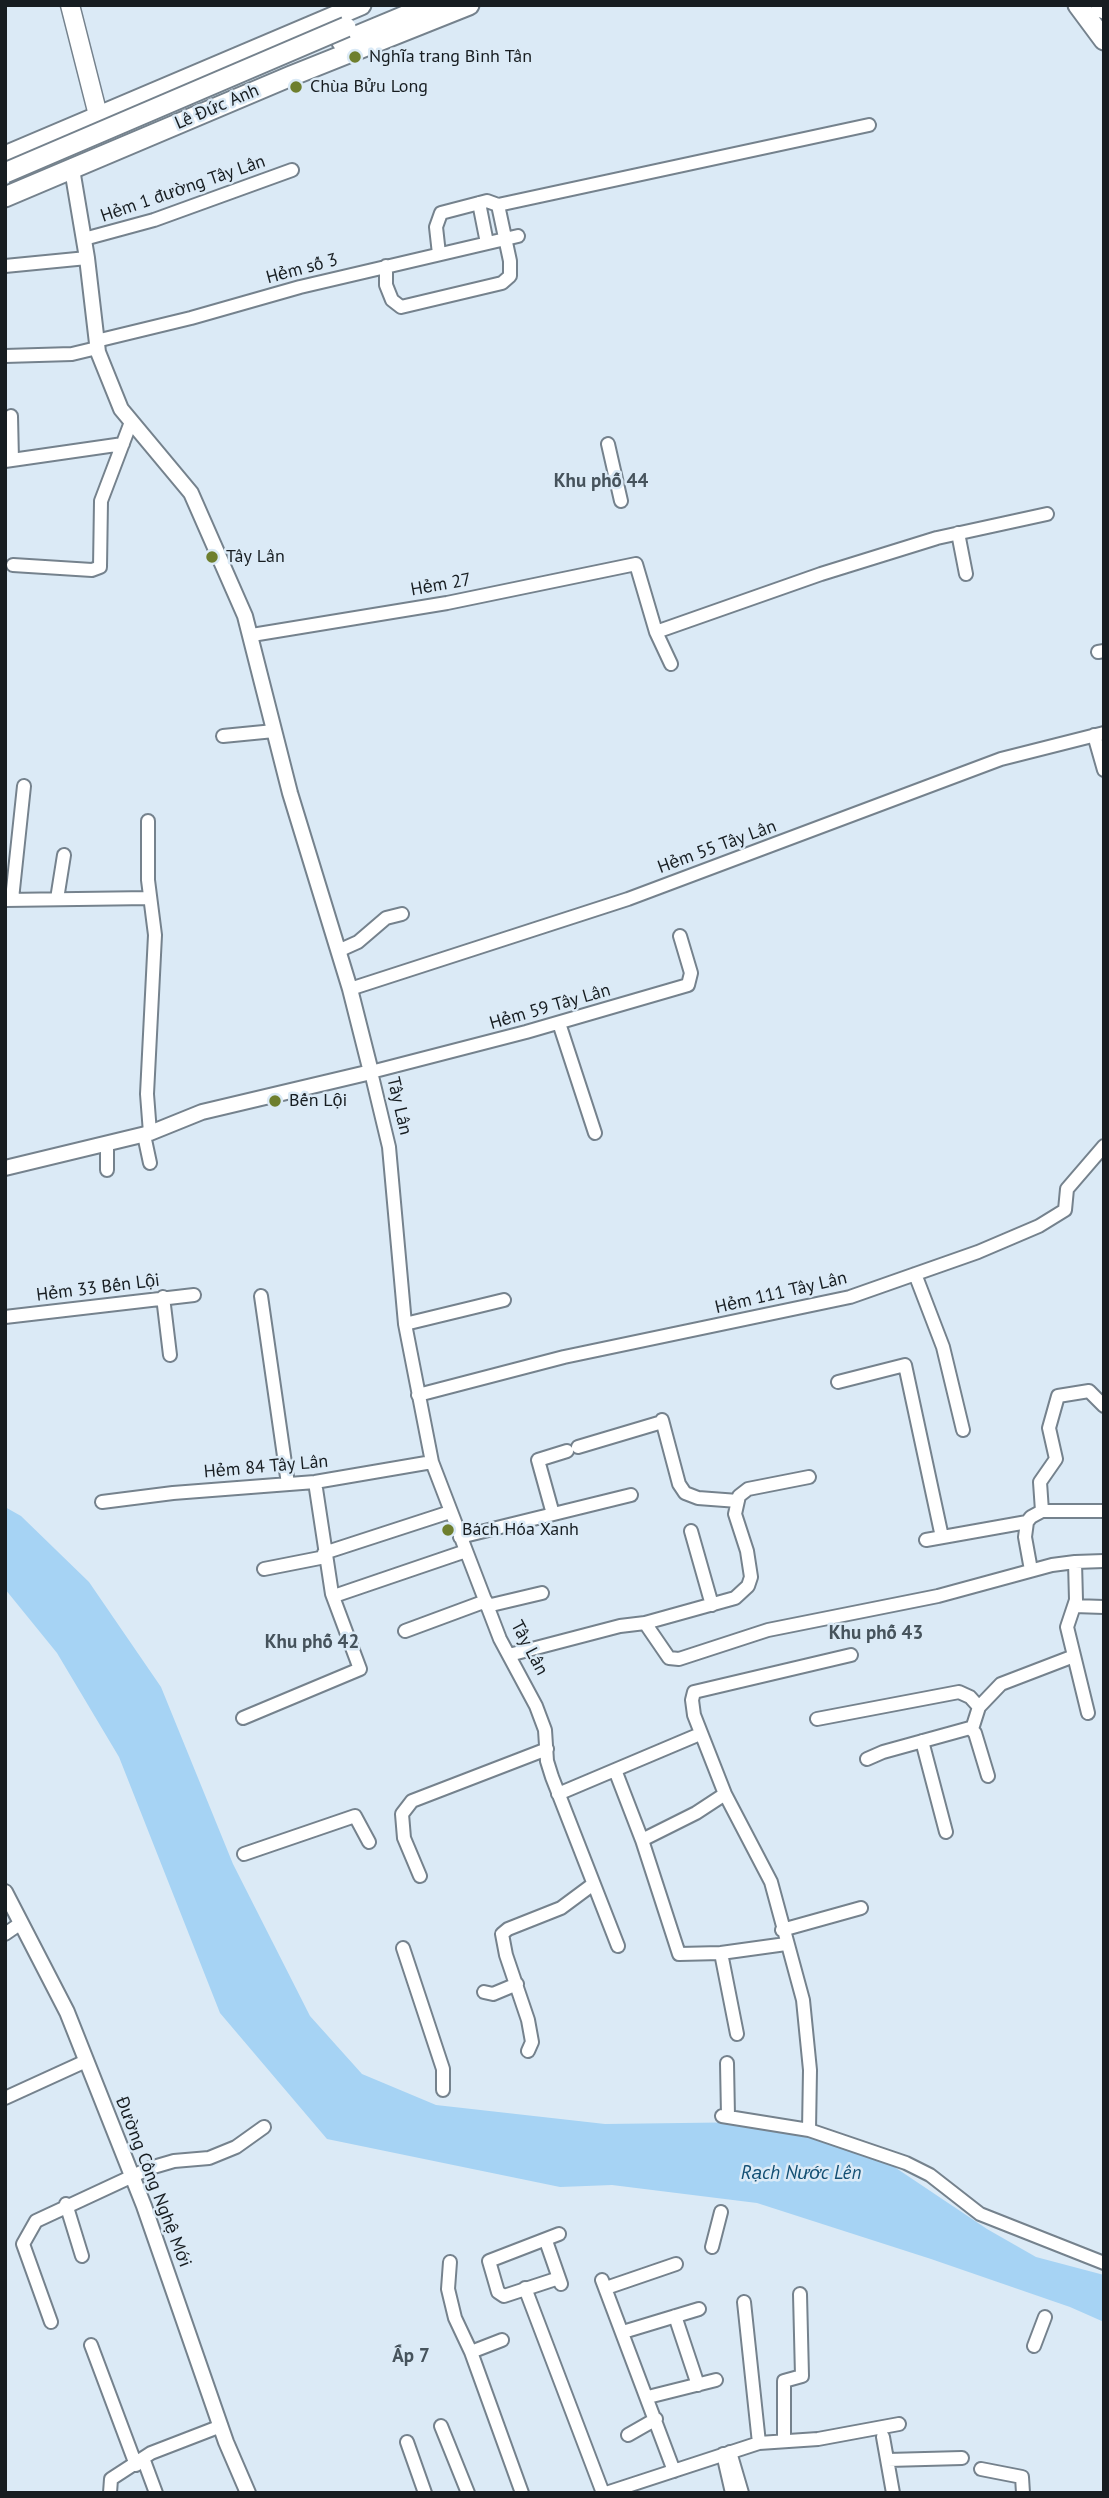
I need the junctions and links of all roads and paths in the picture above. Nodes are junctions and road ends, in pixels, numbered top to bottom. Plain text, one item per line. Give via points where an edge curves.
1 (70, 5) edge
2 (361, 5) edge
3 (397, 5) edge
4 (431, 5) edge
5 (469, 5) edge
6 (1078, 5) edge
7 (344, 34) junction
8 (1104, 40) edge
9 (143, 97) junction
10 (98, 115) junction
11 (869, 125) dead end
12 (154, 134) junction
13 (14, 152) edge
14 (72, 169) junction
15 (292, 170) dead end
16 (5, 173) edge
17 (34, 184) junction
18 (5, 186) edge
19 (5, 197) edge
20 (479, 203) junction
21 (498, 205) junction
22 (512, 238) junction
23 (84, 239) junction
24 (487, 243) junction
25 (439, 254) junction
26 (87, 258) junction
27 (386, 265) junction
28 (5, 266) edge
29 (96, 344) junction
30 (5, 356) edge
31 (11, 416) dead end
32 (131, 422) junction
33 (123, 444) junction
34 (608, 444) dead end
35 (9, 460) edge
36 (621, 501) dead end
37 (1046, 514) dead end
38 (958, 533) junction
39 (13, 565) dead end
40 (966, 574) dead end
41 (656, 632) junction
42 (252, 635) junction
43 (671, 664) dead end
44 (274, 731) junction
45 (1099, 734) edge
46 (223, 736) dead end
47 (1104, 770) edge
48 (24, 786) dead end
49 (148, 821) dead end
50 (64, 855) dead end
51 (150, 898) junction
52 (57, 899) junction
53 (9, 900) edge
54 (402, 914) dead end
55 (680, 936) dead end
56 (338, 951) junction
57 (350, 989) junction
58 (559, 1023) junction
59 (371, 1072) junction
60 (595, 1133) dead end
61 (147, 1134) junction
62 (107, 1143) junction
63 (1104, 1146) edge
64 (150, 1163) dead end
65 (5, 1168) edge
66 (107, 1170) dead end
67 (915, 1274) junction
68 (194, 1295) dead end
69 (261, 1296) dead end
70 (163, 1297) junction
71 (504, 1300) dead end
72 (5, 1317) edge
73 (405, 1324) junction
74 (170, 1355) dead end
75 (838, 1382) dead end
76 (418, 1395) junction
77 (1104, 1406) edge
78 (963, 1430) dead end
79 (432, 1462) junction
80 (809, 1478) dead end
81 (315, 1482) junction
82 (288, 1484) junction
83 (631, 1495) dead end
84 (738, 1501) junction
85 (102, 1502) dead end
86 (1042, 1511) junction
87 (1104, 1511) edge
88 (450, 1512) junction
89 (553, 1514) junction
90 (1027, 1522) junction
91 (691, 1531) dead end
92 (460, 1537) junction
93 (942, 1537) junction
94 (926, 1540) dead end
95 (466, 1551) junction
96 (325, 1555) junction
97 (1104, 1561) edge
98 (1075, 1562) junction
99 (264, 1569) dead end
100 (1031, 1570) junction
101 (542, 1593) dead end
102 (334, 1596) junction
103 (486, 1603) junction
104 (712, 1605) junction
105 (1074, 1606) junction
106 (1104, 1607) edge
107 (645, 1623) junction
108 (405, 1631) dead end
109 (509, 1655) junction
110 (851, 1655) dead end
111 (1074, 1656) junction
112 (979, 1707) junction
113 (1088, 1713) dead end
114 (243, 1718) dead end
115 (817, 1720) dead end
116 (972, 1729) junction
117 (700, 1734) junction
118 (922, 1741) junction
119 (547, 1749) junction
120 (867, 1759) dead end
121 (615, 1770) junction
122 (988, 1776) dead end
123 (558, 1794) junction
124 (724, 1794) junction
125 (946, 1832) dead end
126 (642, 1840) junction
127 (369, 1842) dead end
128 (244, 1854) dead end
129 (420, 1876) dead end
130 (592, 1885) junction
131 (5, 1892) edge
132 (861, 1908) dead end
133 (21, 1923) junction
134 (782, 1930) junction
135 (5, 1934) edge
136 (786, 1944) junction
137 (618, 1946) dead end
138 (403, 1948) dead end
139 (720, 1953) junction
140 (517, 1984) junction
141 (484, 1992) dead end
142 (737, 2034) dead end
143 (528, 2051) dead end
144 (86, 2061) junction
145 (727, 2063) dead end
146 (443, 2090) dead end
147 (5, 2098) edge
148 (264, 2127) dead end
149 (809, 2130) junction
150 (132, 2177) junction
151 (66, 2204) junction
152 (721, 2212) dead end
153 (559, 2234) dead end
154 (546, 2241) junction
155 (712, 2247) dead end
156 (82, 2256) dead end
157 (450, 2262) dead end
158 (1104, 2263) edge
159 (676, 2264) dead end
160 (525, 2288) junction
161 (800, 2294) dead end
162 (744, 2301) dead end
163 (699, 2309) dead end
164 (676, 2316) junction
165 (1044, 2319) dead end
166 (51, 2322) dead end
167 (623, 2332) junction
168 (502, 2340) dead end
169 (1036, 2342) dead end
170 (90, 2345) dead end
171 (471, 2352) junction
172 (716, 2380) dead end
173 (698, 2385) junction
174 (649, 2397) junction
175 (656, 2419) junction
176 (899, 2424) dead end
177 (221, 2426) junction
178 (441, 2426) dead end
179 (628, 2435) dead end
180 (883, 2437) dead end
181 (784, 2441) junction
182 (407, 2442) dead end
183 (759, 2443) junction
184 (727, 2453) junction
185 (962, 2458) dead end
186 (888, 2460) junction
187 (139, 2462) junction
188 (981, 2469) dead end
189 (674, 2471) junction
190 (110, 2493) edge
191 (156, 2493) edge
192 (248, 2493) edge
193 (425, 2493) edge
194 (468, 2493) edge
195 (522, 2493) edge
196 (604, 2493) edge
197 (732, 2493) edge
198 (742, 2493) edge
199 (893, 2493) edge
200 (1023, 2493) edge

1 - 10 main road
2 - 9 highway
3 - 7 highway
4 - 7 highway
5 - 12 highway, Lê Đức Anh
6 - 8 highway
7 - 16 highway, bridge
7 - 18 highway
9 - 10 highway
9 - 12 highway via 130,118 138,132
10 - 13 highway
10 - 14 highway
11 - 21 street
12 - 14 highway, Lê Đức Anh
13 - 17 highway via 34,152 41,162 41,175
14 - 17 highway, Lê Đức Anh
14 - 23 street, Tây Lân
15 - 23 street, Hẻm 1 đường Tây Lân via 154,220
17 - 19 highway, Lê Đức Anh
20 - 21 street
20 - 24 street
20 - 25 street via 441,212 436,227
21 - 22 street
22 - 24 street, Hẻm số 3
22 - 27 street via 510,276 502,283 431,301 401,307 392,300
23 - 26 street, Tây Lân
24 - 25 street, Hẻm số 3
25 - 27 street, Hẻm số 3
26 - 28 street
26 - 29 street, Tây Lân
27 - 29 street, Hẻm số 3
29 - 30 street, Hẻm số 3 via 72,354
29 - 32 street, Tây Lân via 113,392
31 - 35 street
32 - 33 street
32 - 42 street, Tây Lân via 191,494
33 - 35 street
33 - 39 street via 101,501 100,567
34 - 36 street
37 - 38 street
38 - 40 street
38 - 41 street via 821,574
41 - 42 street, Hẻm 27 via 636,564 447,603
41 - 43 street
42 - 44 street, Tây Lân
44 - 46 street
44 - 56 street, Tây Lân
45 - 47 street
45 - 57 street, Hẻm 55 Tây Lân via 1001,759 628,899
48 - 53 street
49 - 51 street
50 - 52 street
51 - 52 street
51 - 61 street via 155,935
52 - 53 street
54 - 56 street via 386,918 358,942
55 - 58 street, Hẻm 59 Tây Lân via 691,973 688,985
56 - 57 street, Tây Lân
57 - 59 street, Tây Lân
58 - 59 street, Hẻm 59 Tây Lân
58 - 60 street
59 - 61 street via 202,1112
59 - 73 street, Tây Lân via 389,1147
61 - 62 street
61 - 64 street
62 - 65 street
62 - 66 street
63 - 67 street, Hẻm 111 Tây Lân via 1068,1189 1065,1210 1014,1236
67 - 76 street, Hẻm 111 Tây Lân via 850,1297 564,1357
67 - 78 street via 943,1347
68 - 70 street, Hẻm 33 Bến Lội
69 - 82 street
70 - 72 street, Hẻm 33 Bến Lội
70 - 74 street
71 - 73 street
73 - 76 street, Tây Lân
75 - 93 street via 905,1365
76 - 79 street, Tây Lân
77 - 86 street via 1089,1391 1058,1396 1049,1428 1056,1459 1040,1482
79 - 81 street, Hẻm 84 Tây Lân
79 - 88 street, Tây Lân
80 - 84 street via 748,1489
81 - 82 street, Hẻm 84 Tây Lân
81 - 96 street
82 - 85 street, Hẻm 84 Tây Lân
83 - 89 street
84 - 89 street via 685,1493 662,1421 538,1460
84 - 104 street via 735,1514 751,1577 735,1598
86 - 87 street
86 - 90 street
88 - 92 street, Tây Lân
88 - 96 street
89 - 92 street
90 - 93 street
90 - 100 street
91 - 104 street
92 - 95 street, Tây Lân
93 - 94 street
95 - 102 street
95 - 103 street, Tây Lân
96 - 99 street
96 - 102 street
97 - 98 street
98 - 100 street
98 - 105 street
100 - 107 street via 938,1596 768,1630 679,1659 669,1658
101 - 103 street
102 - 114 street via 360,1669
103 - 108 street
103 - 109 street, Tây Lân
104 - 107 street
105 - 106 street
105 - 111 street via 1067,1627
107 - 109 street
109 - 119 street, Tây Lân via 536,1706
110 - 117 street via 694,1692
111 - 112 street via 1001,1684
111 - 113 street
112 - 115 street via 959,1692
112 - 116 street
116 - 118 street
116 - 122 street
117 - 121 street
117 - 124 street
118 - 120 street
118 - 125 street
119 - 123 street, Tây Lân
119 - 129 street via 412,1801 402,1814 404,1838
121 - 123 street
121 - 126 street
123 - 130 street, Tây Lân
124 - 126 street
124 - 134 street via 771,1882
126 - 139 street via 679,1954
127 - 128 street via 355,1816
130 - 137 street, Tây Lân
130 - 140 street via 561,1908 502,1934
131 - 133 street, Đường Công Nghệ Mới
132 - 134 street
133 - 135 street
133 - 144 street, Đường Công Nghệ Mới via 67,2012
134 - 136 street
136 - 139 street
136 - 149 street via 806,2022
138 - 146 street via 443,2069
139 - 142 street
140 - 141 street via 493,1994
140 - 143 street via 532,2042
144 - 147 street
144 - 150 street, Đường Công Nghệ Mới
145 - 149 street via 725,2116
148 - 150 street via 236,2147 209,2158 174,2161
149 - 158 street via 922,2169 980,2214
150 - 151 street
150 - 177 street, Đường Công Nghệ Mới
151 - 156 street
151 - 166 street via 36,2221 23,2244
152 - 155 street
153 - 154 street
154 - 160 street via 560,2281
154 - 160 street via 489,2261 498,2292 504,2296
157 - 171 street via 448,2289
159 - 167 street via 604,2284
160 - 196 street
161 - 181 street via 802,2376 784,2381
162 - 183 street
163 - 164 street
164 - 167 street
164 - 173 street
165 - 169 street
167 - 174 street
168 - 171 street
170 - 187 street
171 - 195 street
172 - 173 street
173 - 174 street
174 - 175 street
175 - 179 street
175 - 189 street
176 - 181 street
177 - 187 street
177 - 192 street, Đường Công Nghệ Mới
178 - 194 street
180 - 186 street
181 - 183 street
182 - 193 street
183 - 184 street
184 - 189 street
184 - 197 street
184 - 198 street
185 - 186 street
186 - 199 street
187 - 190 street via 111,2479
187 - 191 street
188 - 200 street via 1022,2477
189 - 196 street

